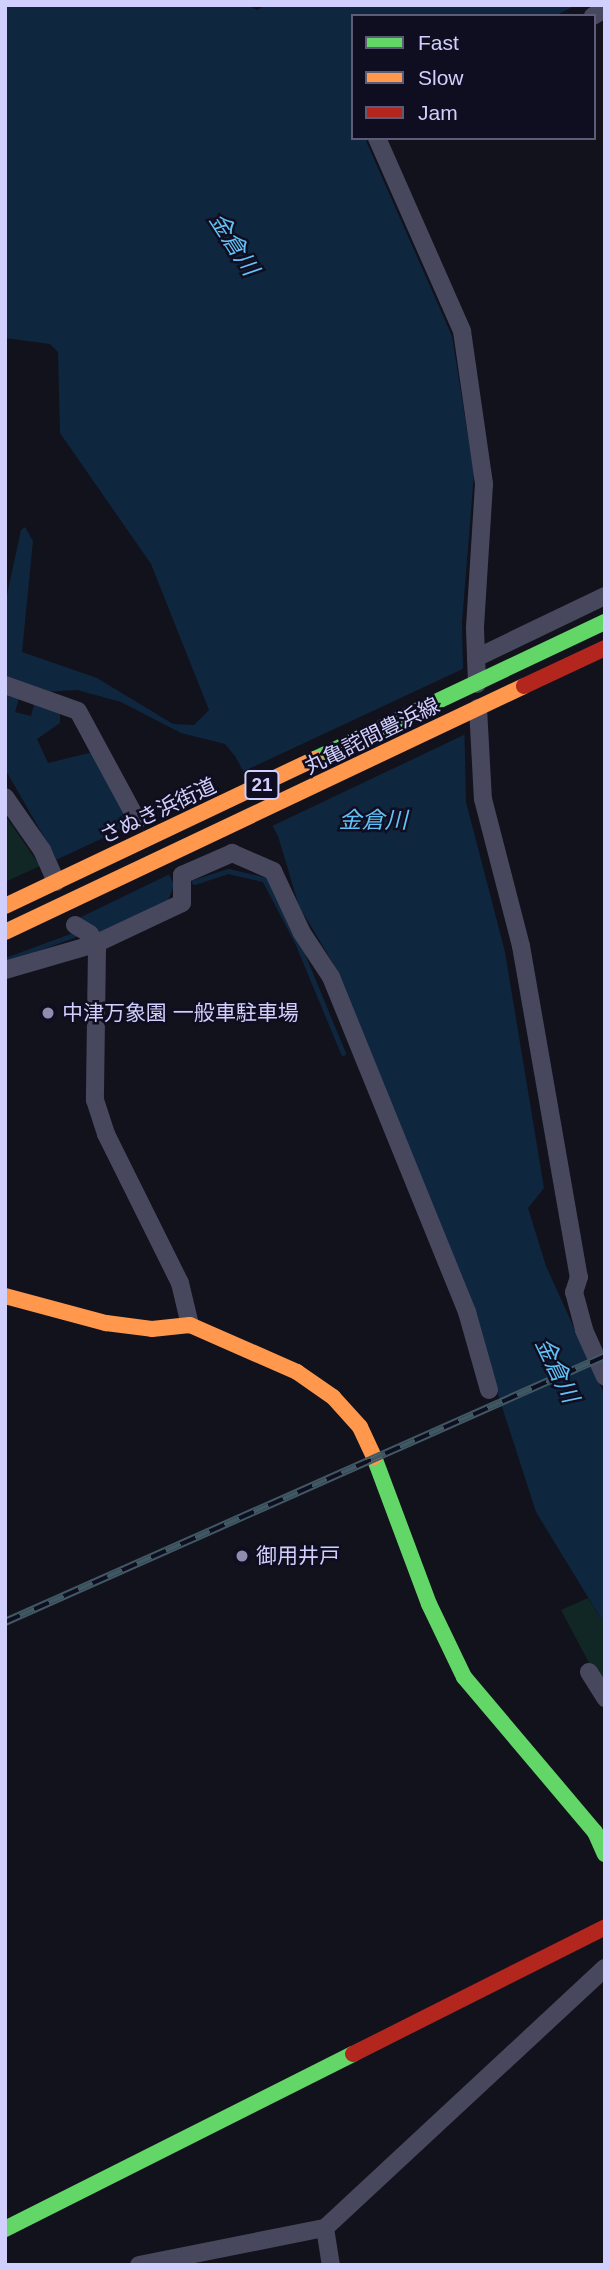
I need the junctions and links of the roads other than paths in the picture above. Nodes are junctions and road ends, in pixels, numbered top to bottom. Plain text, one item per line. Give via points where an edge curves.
1 (378, 140) edge
2 (605, 596) edge
3 (605, 622) edge
4 (605, 648) edge
5 (476, 658) junction
6 (5, 685) edge
7 (472, 685) junction
8 (473, 711) junction
9 (5, 797) edge
10 (137, 820) dead end
11 (56, 882) junction
12 (5, 905) edge
13 (5, 932) edge
14 (85, 932) junction
15 (5, 970) edge
16 (5, 1296) edge
17 (190, 1325) junction
18 (605, 1377) edge
19 (489, 1390) dead end
20 (589, 1672) dead end
21 (605, 1698) edge
22 (605, 1854) edge
23 (605, 1927) edge
24 (605, 1968) edge
25 (325, 2228) junction
26 (5, 2229) edge
27 (139, 2265) edge
28 (331, 2265) edge

1 - 5 street via 461,331 484,484
2 - 5 street
3 - 7 street, 21
4 - 8 street, 丸亀詫間豊浜線 / 21
5 - 7 street
6 - 10 street via 78,711
7 - 11 street, さぬき浜街道 / 21
8 - 13 street, 丸亀詫間豊浜線 / 21
8 - 18 street via 483,799 523,959 579,1278 574,1292 584,1331
9 - 11 street via 42,850
11 - 12 street, 21
14 - 15 street
14 - 17 street via 93,987 96,1100 106,1134 180,1283
14 - 19 street via 182,903 182,875 232,853 273,871 302,933 331,977 467,1311
16 - 17 street via 106,1323 152,1329
17 - 22 street via 313,1380 360,1427 429,1604 464,1677 595,1832
20 - 21 street
23 - 26 street
24 - 25 street
25 - 27 street
25 - 28 street

